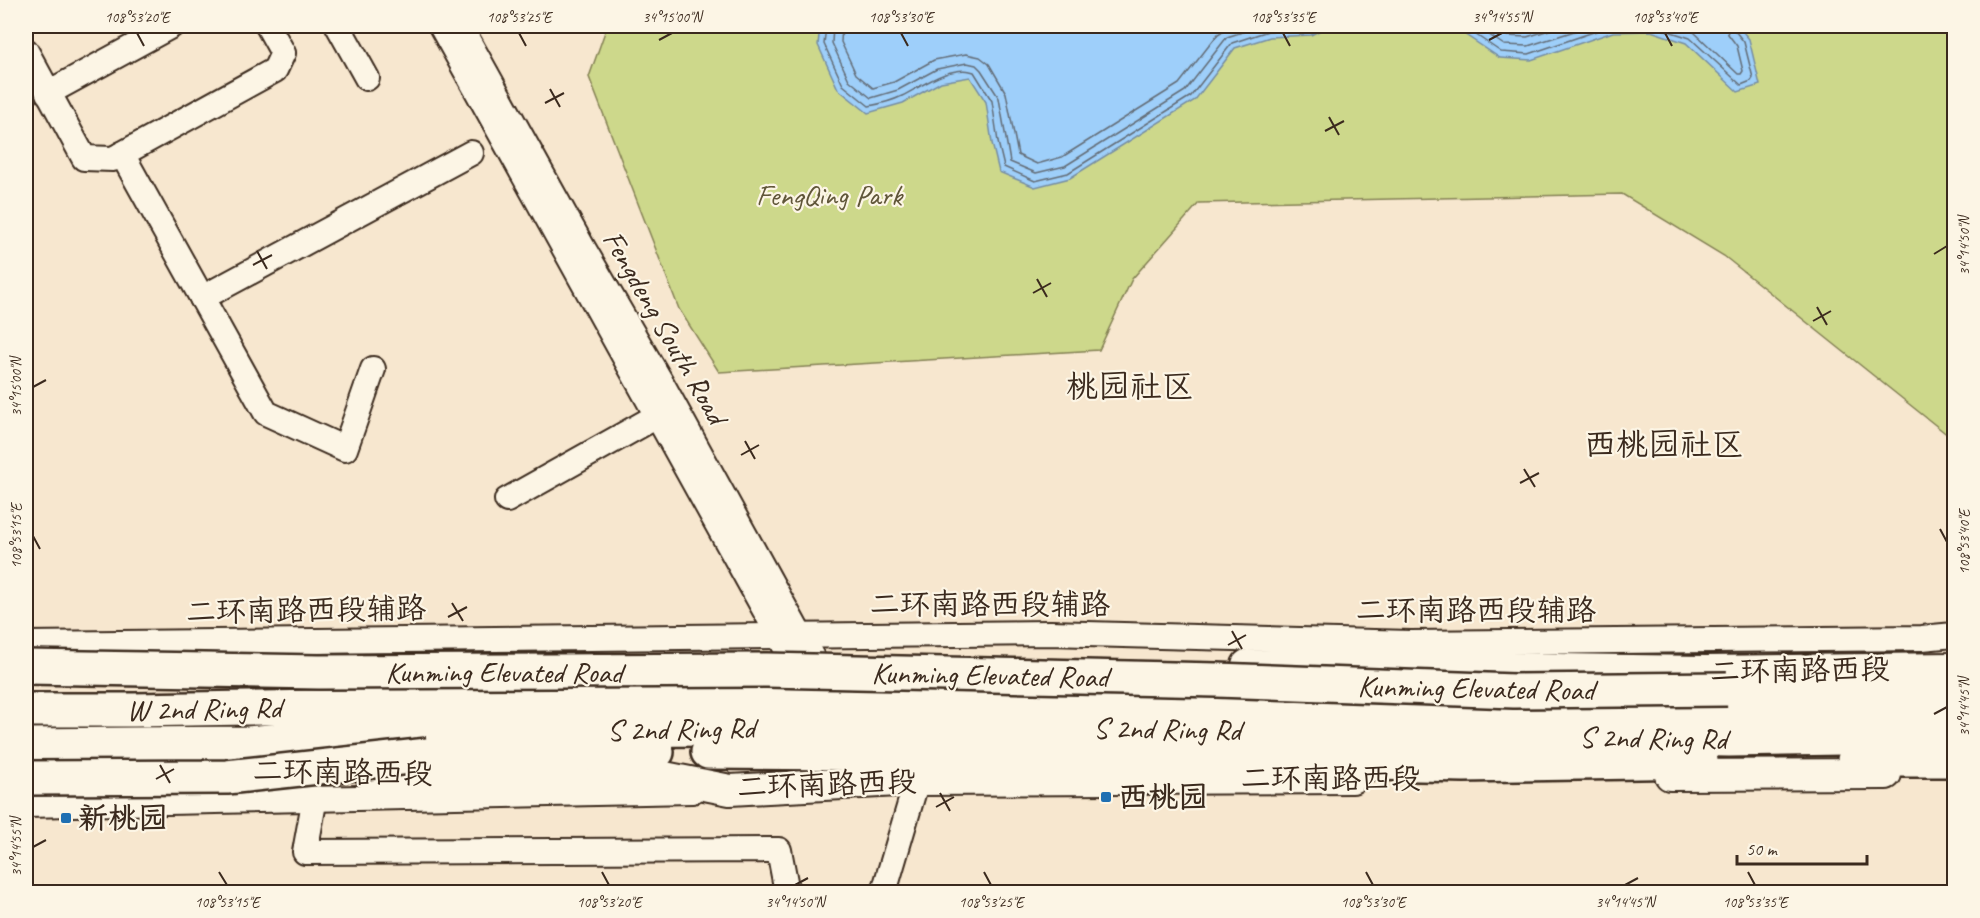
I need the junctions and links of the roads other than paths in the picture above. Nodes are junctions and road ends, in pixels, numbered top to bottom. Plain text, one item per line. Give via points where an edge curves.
1 (171, 26) edge
2 (338, 26) edge
3 (441, 26) edge
4 (460, 26) edge
5 (272, 27) edge
6 (26, 51) edge
7 (367, 78) dead end
8 (48, 93) junction
9 (471, 153) dead end
10 (122, 154) junction
11 (202, 298) junction
12 (373, 369) dead end
13 (657, 416) junction
14 (507, 500) dead end
15 (1954, 635) edge
16 (26, 644) edge
17 (797, 648) junction
18 (26, 667) edge
19 (1954, 668) edge
20 (26, 675) edge
21 (1954, 687) edge
22 (26, 710) edge
23 (1954, 713) edge
24 (381, 718) junction
25 (1954, 736) edge
26 (26, 745) edge
27 (428, 755) junction
28 (26, 756) edge
29 (1954, 760) edge
30 (26, 773) edge
31 (1954, 776) edge
32 (26, 778) edge
33 (917, 780) junction
34 (730, 790) junction
35 (315, 797) junction
36 (26, 805) edge
37 (787, 892) edge
38 (884, 892) edge

1 - 8 street
2 - 7 street
3 - 13 street, Fengdeng South Road
4 - 17 street, Fengdeng South Road via 662,382
5 - 10 street via 283,53 275,70
6 - 8 street
8 - 10 street via 84,158 113,159
9 - 11 street
10 - 11 street
11 - 12 street via 266,413 345,449
13 - 14 street
13 - 17 street, Fengdeng South Road
15 - 17 street, 二环南路西段辅路 via 1411,644 1050,633
16 - 17 street, 二环南路西段辅路
17 - 19 main road, 二环南路西段 via 1622,671
17 - 20 main road, 二环南路西段
18 - 21 highway, Kunming Elevated Road, bridge via 318,672 767,670 1514,691
22 - 24 highway, W 2nd Ring Rd
23 - 24 highway, S 2nd Ring Rd via 1728,715 918,697
24 - 25 highway, S 2nd Ring Rd via 718,729 915,723 1729,740
24 - 26 highway, W 2nd Ring Rd via 248,742
27 - 28 highway, bridge
27 - 29 highway via 751,751 1464,765
27 - 32 highway, bridge via 226,777
30 - 34 main road, 二环南路西段 via 639,772
31 - 33 main road, 二环南路西段 via 1851,773
33 - 34 main road, 二环南路西段
33 - 38 street
34 - 35 street
35 - 36 street
35 - 37 street via 305,852 779,850

